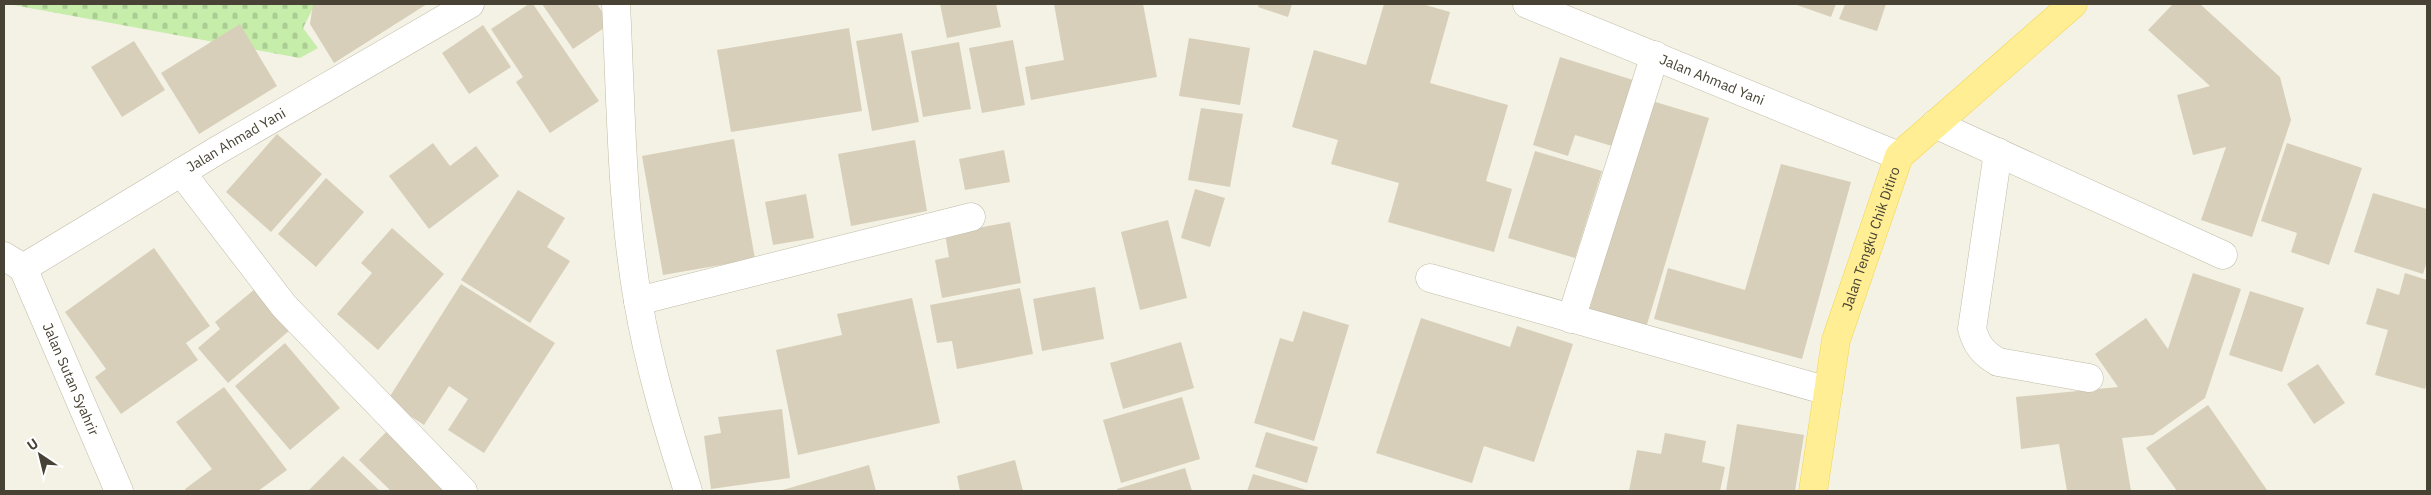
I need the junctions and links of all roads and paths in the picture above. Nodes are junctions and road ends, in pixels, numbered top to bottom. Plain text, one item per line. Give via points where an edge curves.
1 (470, 4) edge
2 (616, 4) edge
3 (1527, 4) edge
4 (2073, 4) edge
5 (1655, 55) junction
6 (1935, 124) junction
7 (1998, 152) junction
8 (1898, 156) junction
9 (181, 172) junction
10 (971, 217) dead end
11 (2223, 255) dead end
12 (13, 262) edge
13 (1430, 278) dead end
14 (638, 301) junction
15 (1571, 318) junction
16 (2089, 378) dead end
17 (1828, 391) junction
18 (120, 491) edge
19 (463, 491) edge
20 (688, 491) edge
21 (1814, 491) edge

1 - 9 street, Jalan Ahmad Yani
2 - 14 street via 627,213
3 - 5 street, Jalan Ahmad Yani
4 - 6 main road, Jalan Tengku Chik Ditiro
5 - 8 street, Jalan Ahmad Yani
5 - 15 street
6 - 7 street
6 - 8 main road, Jalan Tengku Chik Ditiro
7 - 11 street
7 - 16 street via 1972,329 1976,343 1985,355 1998,362
8 - 17 main road, Jalan Tengku Chik Ditiro via 1836,340
9 - 12 street, Jalan Ahmad Yani
9 - 19 street via 284,306
10 - 14 street
12 - 18 street, Jalan Sutan Syahrir
13 - 15 street
14 - 20 street via 660,402
15 - 17 street
17 - 21 main road, Jalan Tengku Chik Ditiro

